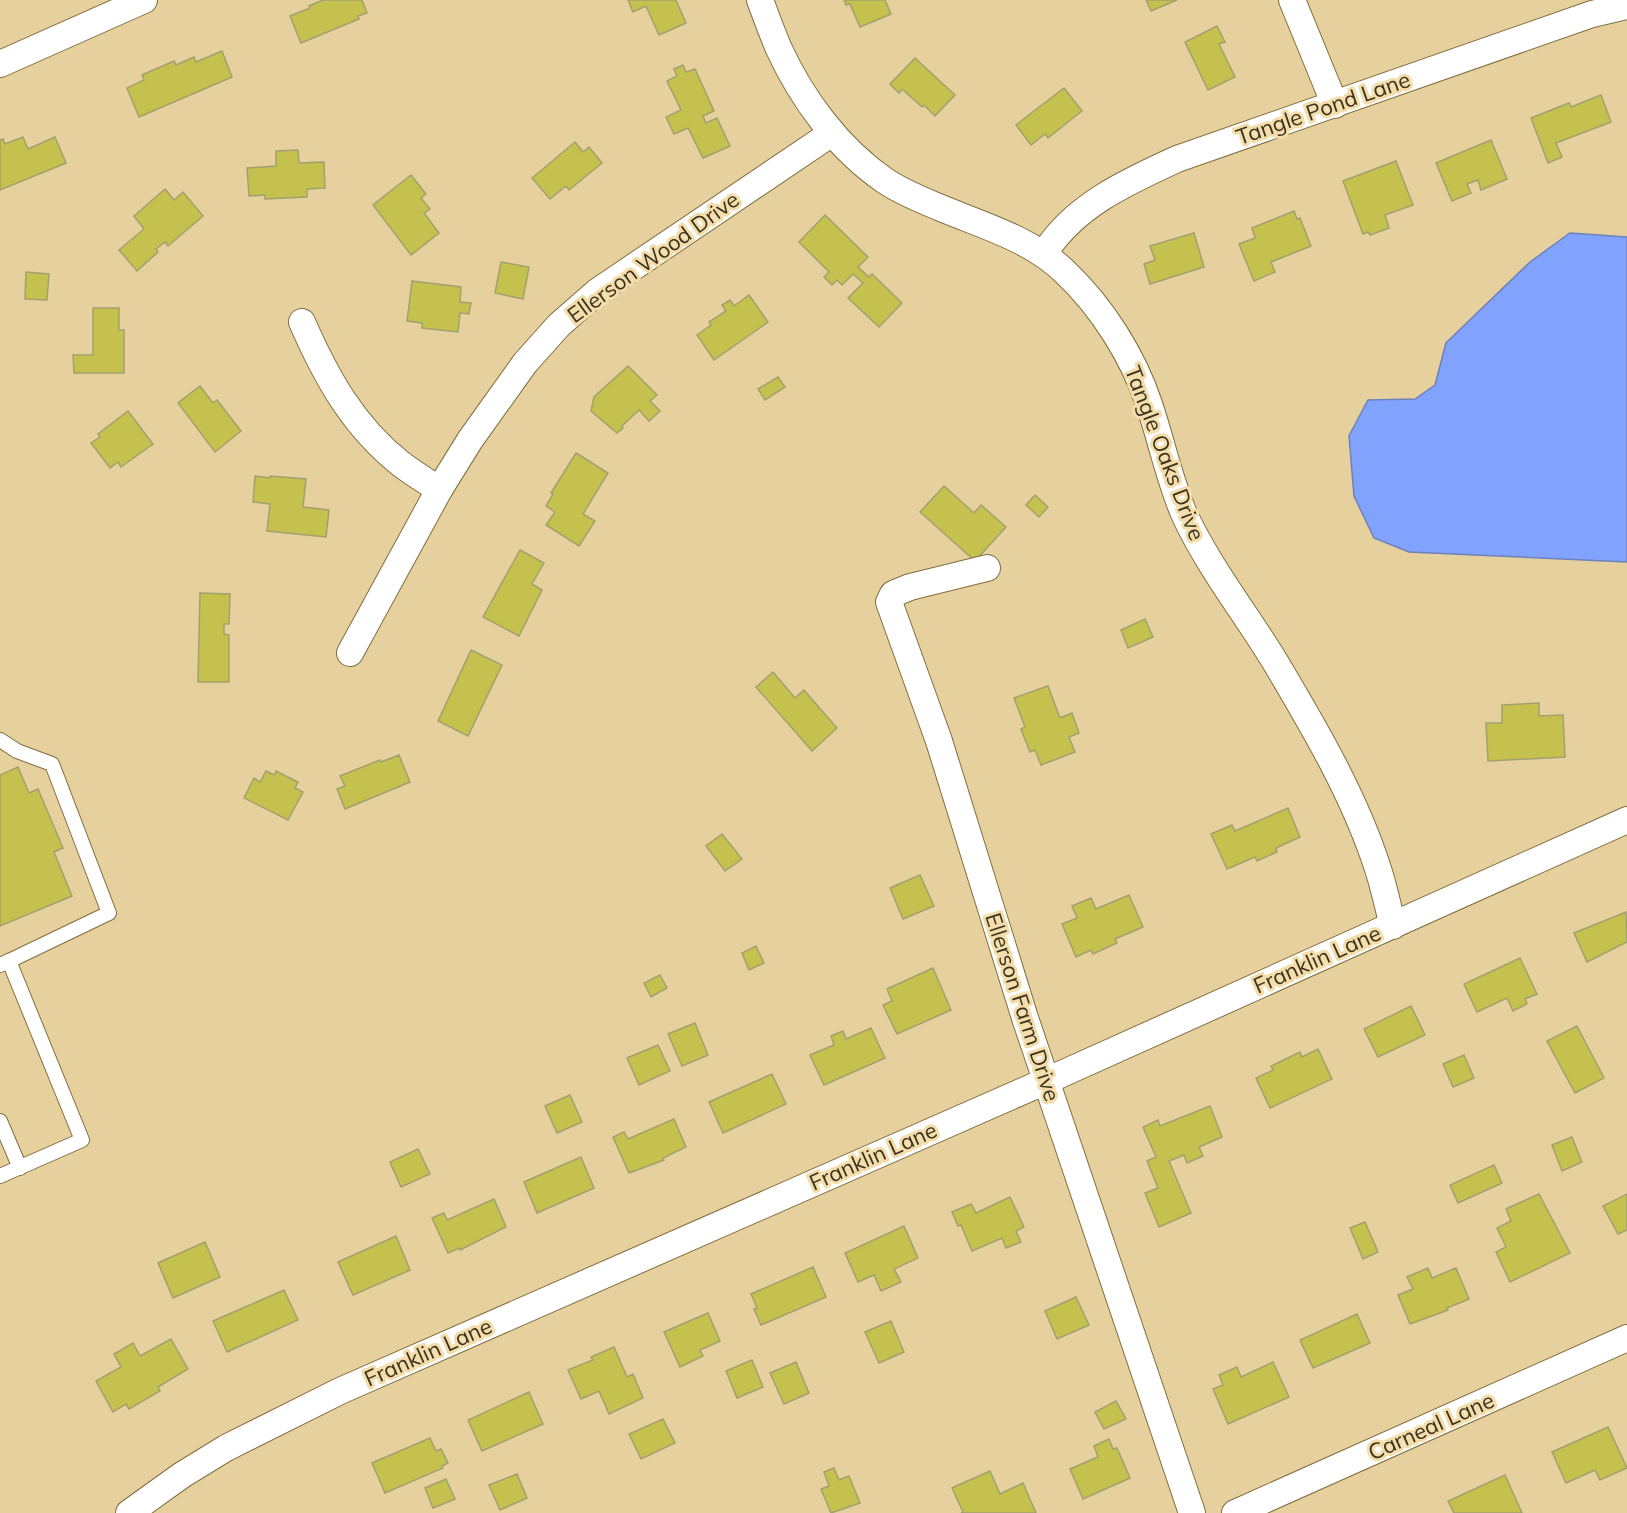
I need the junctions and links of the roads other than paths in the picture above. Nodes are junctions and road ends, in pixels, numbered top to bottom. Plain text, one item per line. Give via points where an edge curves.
1 (144, 0) edge
2 (760, 0) edge
3 (1292, 0) edge
4 (1627, 6) edge
5 (0, 64) edge
6 (1335, 105) junction
7 (832, 133) junction
8 (1044, 254) junction
9 (302, 322) dead end
10 (439, 490) junction
11 (987, 568) dead end
12 (350, 653) dead end
13 (0, 740) edge
14 (1627, 820) edge
15 (1393, 926) junction
16 (4, 963) edge
17 (1046, 1081) junction
18 (0, 1121) edge
19 (20, 1168) junction
20 (0, 1176) edge
21 (1627, 1338) edge
22 (129, 1513) edge
23 (1192, 1513) edge
24 (1235, 1513) edge

1 - 5 street
2 - 7 street, Tangle Oaks Drive via 779,49
3 - 6 street
4 - 6 street, Tangle Pond Lane via 1592,14
6 - 8 street, Tangle Pond Lane via 1177,159 1128,182 1065,225
7 - 8 street, Tangle Oaks Drive via 886,182
7 - 10 street, Ellerson Wood Drive via 598,291 559,325 525,363
8 - 15 street, Tangle Oaks Drive via 1101,314 1125,351 1148,400 1184,514 1323,746 1357,815 1378,869
9 - 10 street via 320,364 366,432 400,464
10 - 12 street, Ellerson Wood Drive
11 - 17 street, Ellerson Farm Drive via 910,588 893,594 889,602 939,741
13 - 16 lane via 52,764 109,913
14 - 15 street, Franklin Lane
15 - 17 street, Franklin Lane
16 - 19 lane via 82,1140
17 - 22 street, Franklin Lane via 340,1391 226,1448
17 - 23 street, Ellerson Farm Drive
18 - 19 lane
19 - 20 lane
21 - 24 street, Carneal Lane

